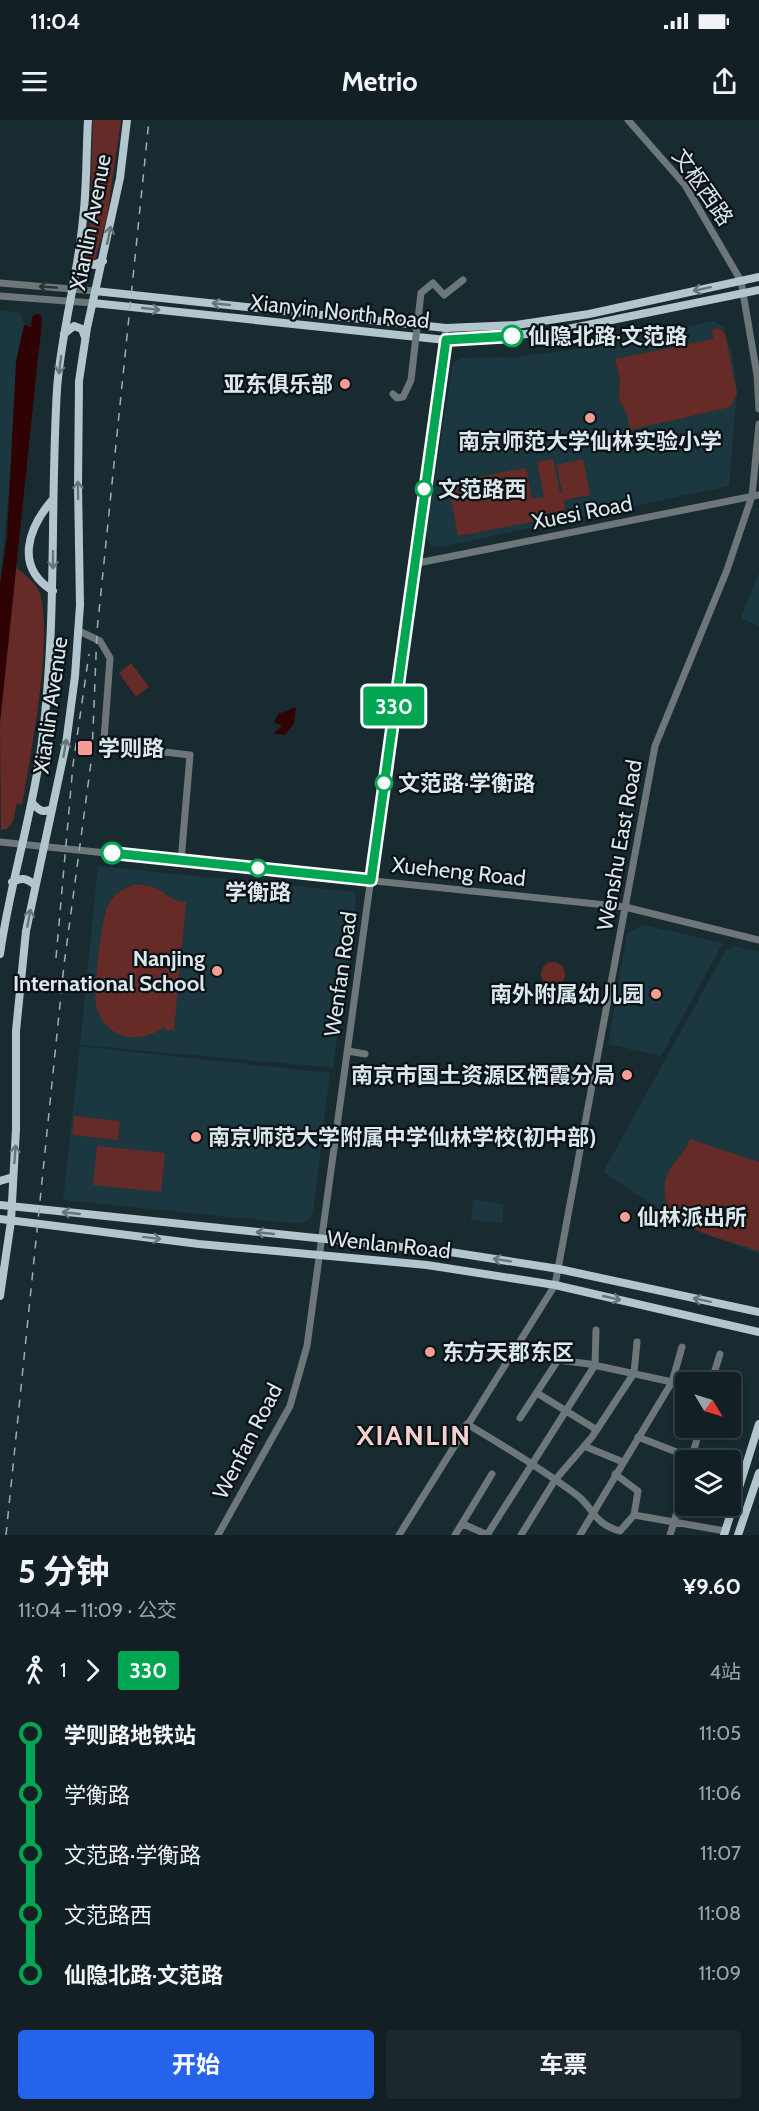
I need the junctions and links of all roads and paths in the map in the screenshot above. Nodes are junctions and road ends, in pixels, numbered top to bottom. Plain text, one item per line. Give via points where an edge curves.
1 (88, 120) edge
2 (126, 120) edge
3 (628, 120) edge
4 (78, 258) junction
5 (103, 261) junction
6 (759, 278) edge
7 (463, 280) dead end
8 (741, 281) junction
9 (0, 283) edge
10 (72, 289) junction
11 (759, 290) edge
12 (95, 291) junction
13 (742, 293) junction
14 (0, 296) edge
15 (70, 301) junction
16 (93, 303) junction
17 (446, 328) junction
18 (64, 334) junction
19 (85, 337) junction
20 (446, 340) junction
21 (393, 394) dead end
22 (759, 409) edge
23 (759, 424) edge
24 (756, 496) edge
25 (53, 499) junction
26 (413, 564) junction
27 (53, 591) junction
28 (78, 631) junction
29 (33, 804) junction
30 (52, 809) junction
31 (2, 842) edge
32 (22, 844) junction
33 (44, 846) junction
34 (181, 861) junction
35 (371, 880) junction
36 (12, 882) junction
37 (35, 885) junction
38 (625, 907) junction
39 (759, 940) edge
40 (0, 954) edge
41 (348, 1051) junction
42 (364, 1054) dead end
43 (571, 1078) dead end
44 (593, 1082) junction
45 (13, 1177) junction
46 (0, 1180) edge
47 (0, 1205) edge
48 (11, 1207) junction
49 (0, 1219) edge
50 (11, 1221) junction
51 (323, 1239) junction
52 (3, 1251) edge
53 (320, 1255) junction
54 (560, 1269) junction
55 (555, 1284) junction
56 (0, 1296) edge
57 (759, 1312) edge
58 (596, 1330) dead end
59 (759, 1332) edge
60 (637, 1342) dead end
61 (682, 1347) dead end
62 (720, 1354) dead end
63 (595, 1365) junction
64 (714, 1372) edge
65 (634, 1373) junction
66 (672, 1382) junction
67 (675, 1383) edge
68 (537, 1393) junction
69 (565, 1412) junction
70 (520, 1418) dead end
71 (467, 1424) junction
72 (759, 1424) edge
73 (597, 1430) junction
74 (638, 1437) junction
75 (584, 1446) junction
76 (675, 1452) edge
77 (623, 1462) junction
78 (533, 1464) junction
79 (759, 1473) edge
80 (492, 1474) dead end
81 (615, 1474) junction
82 (555, 1480) junction
83 (592, 1515) junction
84 (634, 1515) junction
85 (677, 1516) edge
86 (675, 1522) junction
87 (463, 1524) junction
88 (619, 1533) edge
89 (725, 1533) edge
90 (218, 1535) edge
91 (399, 1535) edge
92 (455, 1535) edge
93 (487, 1535) edge
94 (521, 1535) edge
95 (580, 1535) edge
96 (670, 1535) edge
97 (738, 1535) edge

1 - 4 main road, Xianlin Avenue via 84,218
5 -> 2 main road, Xianlin Avenue via 120,178
3 - 8 street, 文枢西路 via 685,185
4 - 5 main road via 94,265
4 - 10 main road, Xianlin Avenue
5 - 12 main road, Xianlin Avenue
6 - 8 main road, Xianyin North Road
7 - 21 street, bridge via 444,295 433,283 421,294 411,380 403,397
8 - 13 street
8 -> 17 main road, Xianyin North Road via 589,314 516,325
10 -> 9 street
10 - 12 street
10 - 15 main road, Xianlin Avenue
11 - 13 main road, Xianyin North Road
12 - 16 main road, Xianlin Avenue
17 -> 12 main road, Xianyin North Road
13 - 20 main road, Xianyin North Road via 553,332
13 - 22 street
14 - 15 street
15 - 16 street
15 - 18 main road, Xianlin Avenue
16 - 19 main road, Xianlin Avenue
16 -> 20 main road, Xianyin North Road
17 - 20 street, Wenfan Road
18 - 19 main road via 74,326 82,329
18 -> 25 main road, Xianlin Avenue via 57,387
28 -> 19 main road, Xianlin Avenue via 80,381
20 - 26 street, Wenfan Road
23 - 24 street, Wenshu East Road
24 - 26 street, Xuesi Road
24 - 38 street, Wenshu East Road via 655,746
25 -> 27 main road, Xianlin Avenue
25 - 27 main road via 34,523 28,563 39,583
26 - 35 street, Wenfan Road
27 - 29 main road, Xianlin Avenue via 47,700
30 -> 28 main road, Xianlin Avenue via 66,744
28 - 34 street via 100,641 110,658 106,747 190,755
29 - 30 main road via 39,811
29 - 32 main road, Xianlin Avenue
30 - 33 main road, Xianlin Avenue
31 - 32 street, Xueheng Road
32 - 33 street, Xueheng Road
32 - 36 main road, Xianlin Avenue
33 - 34 street, Xueheng Road
33 - 37 main road, Xianlin Avenue
34 - 35 street, Xueheng Road
35 - 38 street, Xueheng Road
35 - 41 street, Wenfan Road
36 - 37 main road via 20,878
36 - 40 main road, Xianlin Avenue
45 -> 37 main road, Xianlin Avenue via 16,1031
38 - 39 street, Xueheng Road
38 - 44 street, Wenshu East Road
41 - 42 street
41 - 51 street, Wenfan Road
43 - 44 street
44 - 54 street, Wenshu East Road
45 - 46 main road
45 - 48 main road, Xianlin Avenue
47 - 48 main road, Wenlan Road
48 - 50 main road, Xianlin Avenue
51 -> 48 main road, Wenlan Road
49 - 50 main road, Wenlan Road
50 - 52 main road, Xianlin Avenue
50 -> 53 main road, Wenlan Road
51 - 53 street, Wenfan Road
54 -> 51 main road, Wenlan Road via 450,1252
52 - 56 main road, Xianlin Avenue
53 - 55 main road, Wenlan Road via 427,1265
53 - 90 street, Wenfan Road via 307,1346 290,1406
54 - 55 street, Wenshu East Road
57 -> 54 main road, Wenlan Road
55 -> 59 main road, Wenlan Road
55 - 71 street, Wenshu East Road
58 - 63 street
60 - 65 street
61 - 66 street
62 - 64 street
63 - 65 street
63 - 68 street via 558,1360
63 - 69 street
65 - 66 street
65 - 73 street
66 - 67 street
66 - 74 street
68 - 69 street
68 - 70 street
69 - 73 street
69 - 78 street
71 - 78 street
71 - 91 street, Wenshu East Road
72 - 89 main road
73 - 75 street
74 - 76 street
74 - 77 street
75 - 77 street
75 - 82 street
77 - 81 street
78 - 82 street
78 - 93 street
79 - 97 main road
80 - 87 street
81 - 83 street
81 - 84 street via 638,1491
82 - 83 street via 578,1495
82 - 94 street
83 - 88 street
83 - 95 street
84 - 86 street
84 - 88 street
85 - 86 street
86 - 89 street
86 - 96 street
87 - 92 street
87 - 93 street

